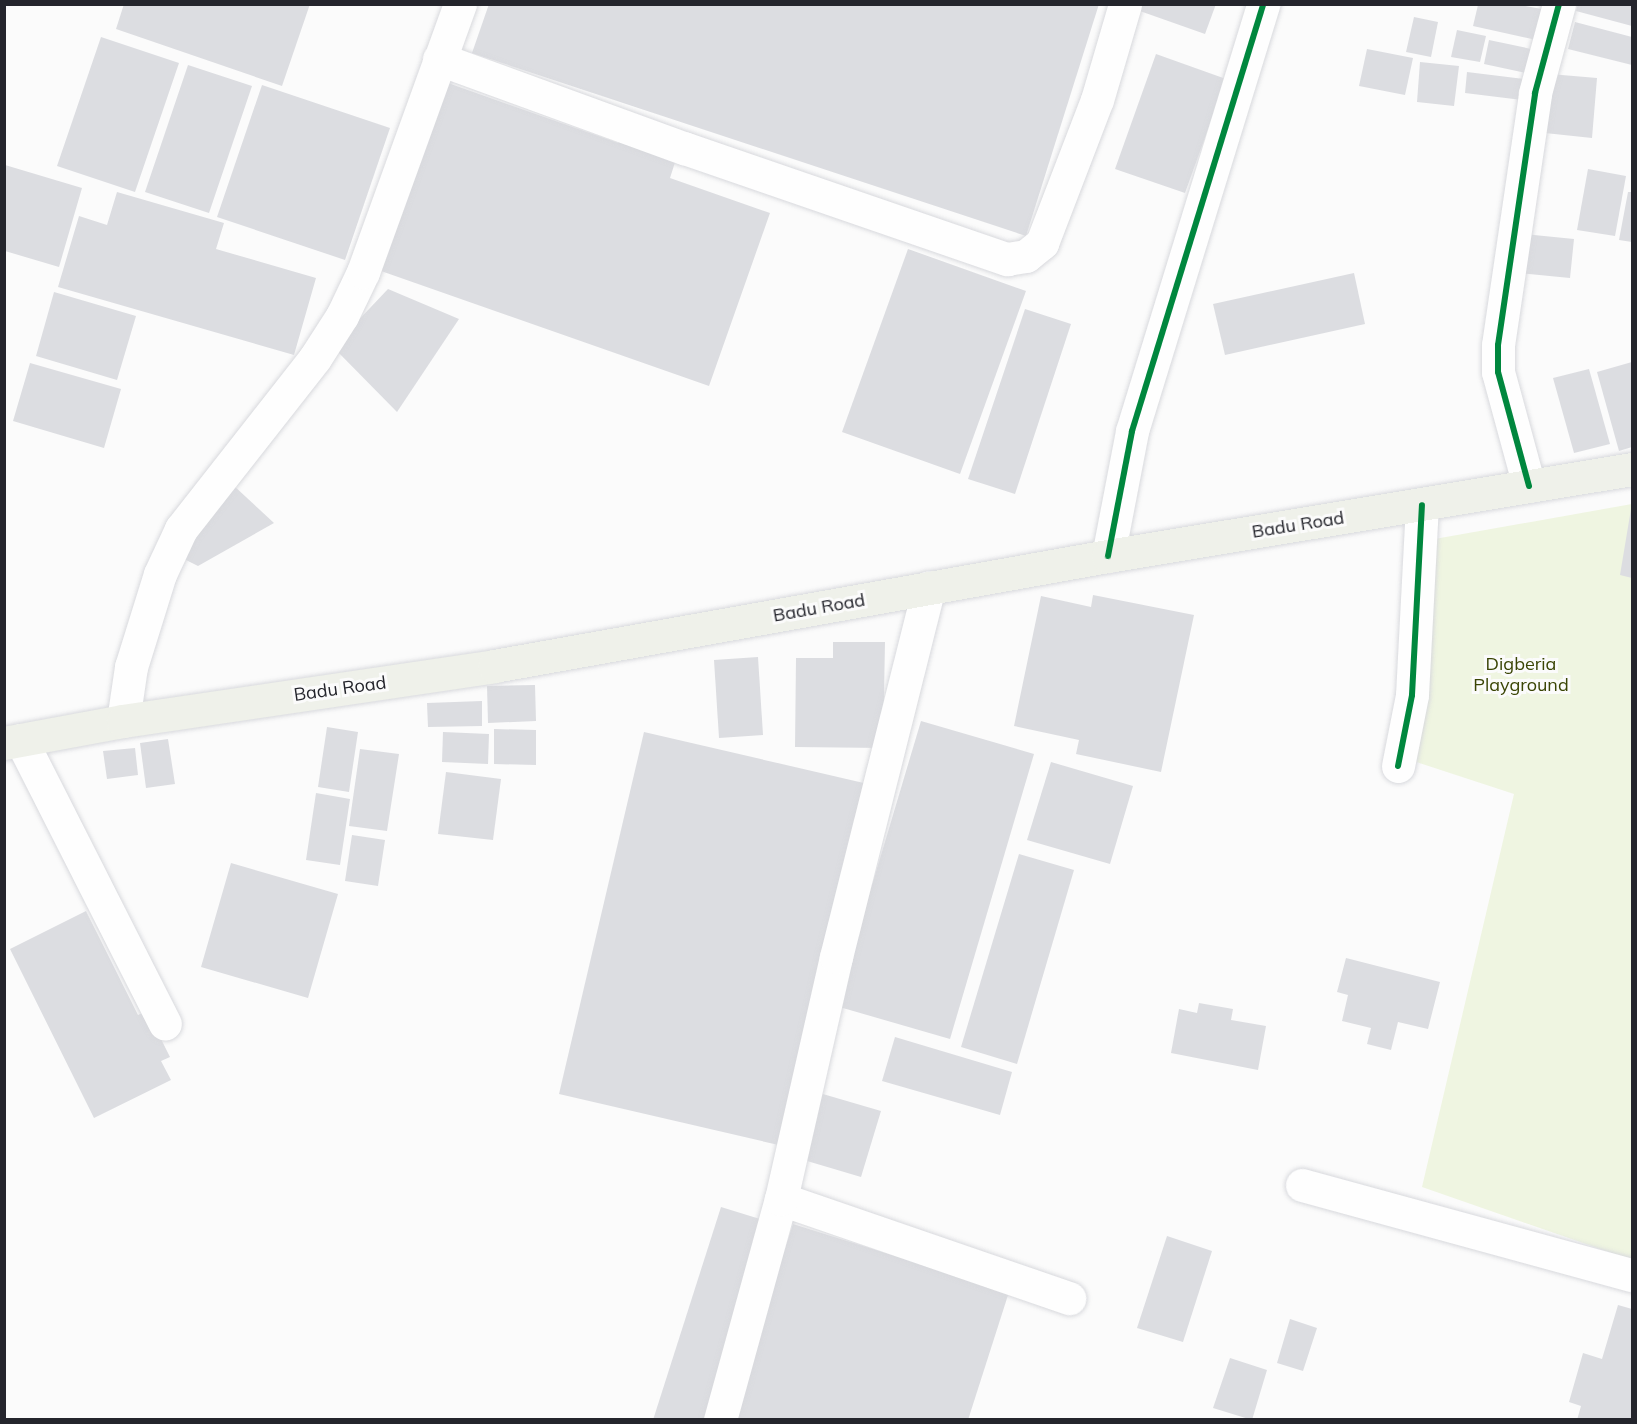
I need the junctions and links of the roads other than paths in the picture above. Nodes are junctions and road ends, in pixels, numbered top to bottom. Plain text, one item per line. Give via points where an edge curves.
1 (1125, 4) edge
2 (1263, 4) edge
3 (1559, 4) edge
4 (450, 7) edge
5 (439, 59) junction
6 (1632, 469) edge
7 (1528, 486) junction
8 (1422, 505) junction
9 (1108, 556) junction
10 (929, 588) junction
11 (123, 721) junction
12 (13, 742) edge
13 (1398, 766) dead end
14 (165, 1024) dead end
15 (1302, 1185) dead end
16 (782, 1199) junction
17 (1632, 1275) edge
18 (1069, 1298) dead end
19 (720, 1419) edge

1 - 5 street via 1097,100 1042,243 1026,256 1007,259
2 - 9 street via 1132,431
3 - 7 street via 1535,93 1498,345 1498,372
4 - 5 street
5 - 11 street via 363,272 342,316 315,358 181,529 160,574 131,667
6 - 7 main road, Badu Road
7 - 8 main road, Badu Road
8 - 9 main road, Badu Road
8 - 13 street via 1412,695
9 - 10 main road, Badu Road
10 - 11 main road, Badu Road via 494,666
10 - 16 street via 836,957
11 - 12 main road, Badu Road
12 - 14 street
15 - 17 street
16 - 18 street
16 - 19 street

